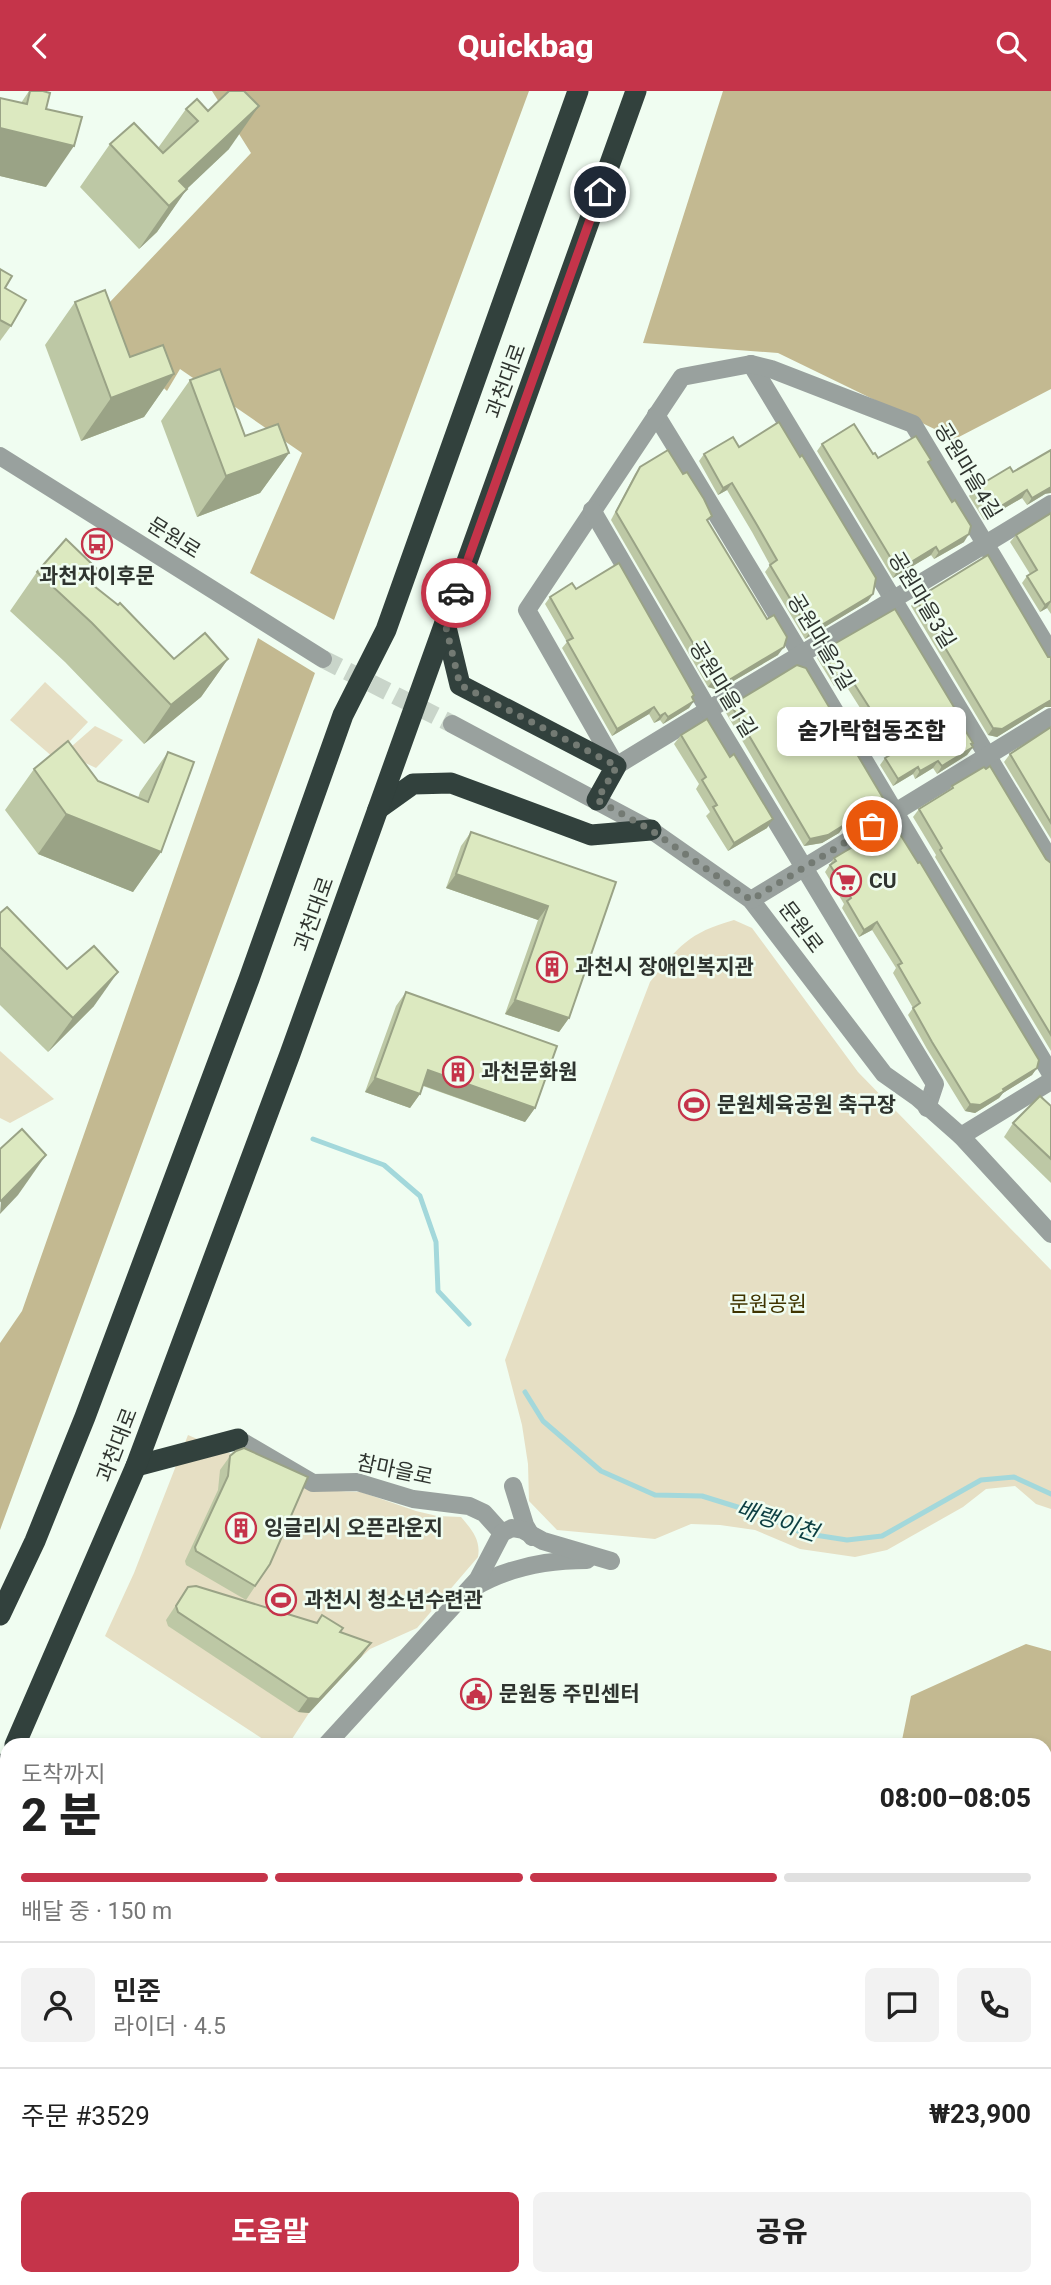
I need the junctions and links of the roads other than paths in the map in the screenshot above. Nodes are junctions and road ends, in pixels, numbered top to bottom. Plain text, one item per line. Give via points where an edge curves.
1 (578, 91) edge
2 (636, 91) edge
3 (751, 364) junction
4 (656, 415) junction
5 (0, 456) edge
6 (1051, 504) edge
7 (592, 510) junction
8 (985, 545) junction
9 (894, 597) junction
10 (445, 623) junction
11 (1051, 653) edge
12 (802, 654) junction
13 (323, 659) tunnel mouth
14 (708, 709) junction
15 (1051, 717) edge
16 (452, 724) tunnel mouth
17 (988, 756) junction
18 (617, 766) junction
19 (597, 800) junction
20 (378, 809) junction
21 (894, 812) junction
22 (651, 830) junction
23 (1051, 861) edge
24 (804, 867) junction
25 (751, 900) junction
26 (1051, 1074) edge
27 (1051, 1081) edge
28 (927, 1108) junction
29 (961, 1136) junction
30 (1051, 1234) edge
31 (238, 1439) joint
32 (136, 1466) junction
33 (531, 1535) junction
34 (501, 1537) junction
35 (522, 1568) junction
36 (467, 1591) junction
37 (0, 1615) edge
38 (18, 1738) edge
39 (332, 1738) edge

1 - 37 highway, 과천대로 via 386,630 343,715 85,1417
2 - 10 highway, 과천대로
3 - 4 street via 682,377
3 - 8 street, 공원마을4길 via 913,424
3 - 9 street, 공원마을3길
4 - 7 street
4 - 12 street, 공원마을2길
5 - 13 street, 문원로
6 - 8 street
7 - 14 street, 공원마을1길
7 - 18 street via 527,610
8 - 9 street
8 - 11 street, 공원마을4길
9 - 12 street
9 - 17 street, 공원마을3길
10 - 18 highway via 460,685
10 - 20 highway, 과천대로
12 - 14 street
12 - 21 street, 공원마을2길
14 - 18 street
14 - 24 street, 공원마을1길
15 - 17 street
16 - 19 street, 문원로
17 - 21 street
17 - 23 street, 공원마을3길
18 - 19 highway
19 - 22 street, 문원로
20 - 22 highway via 414,784 452,783 591,835
20 - 32 highway, 과천대로
21 - 24 street
21 - 26 street, 공원마을2길
22 - 25 street, 문원로
24 - 25 street
24 - 28 street, 공원마을1길 via 935,1084
25 - 28 street, 문원로 via 884,1073
27 - 29 street
28 - 29 street, 문원로
29 - 30 street, 문원로
31 - 32 highway
31 - 34 street, 참마을로 via 313,1483 357,1482 413,1499 469,1506 484,1513
32 - 38 highway, 과천대로
33 - 34 street via 518,1528
33 - 34 street via 513,1486 513,1504
33 - 35 street via 536,1553
33 - 35 street via 611,1562 561,1561
34 - 35 street via 497,1560 502,1566
34 - 36 street
35 - 36 street
36 - 39 street

